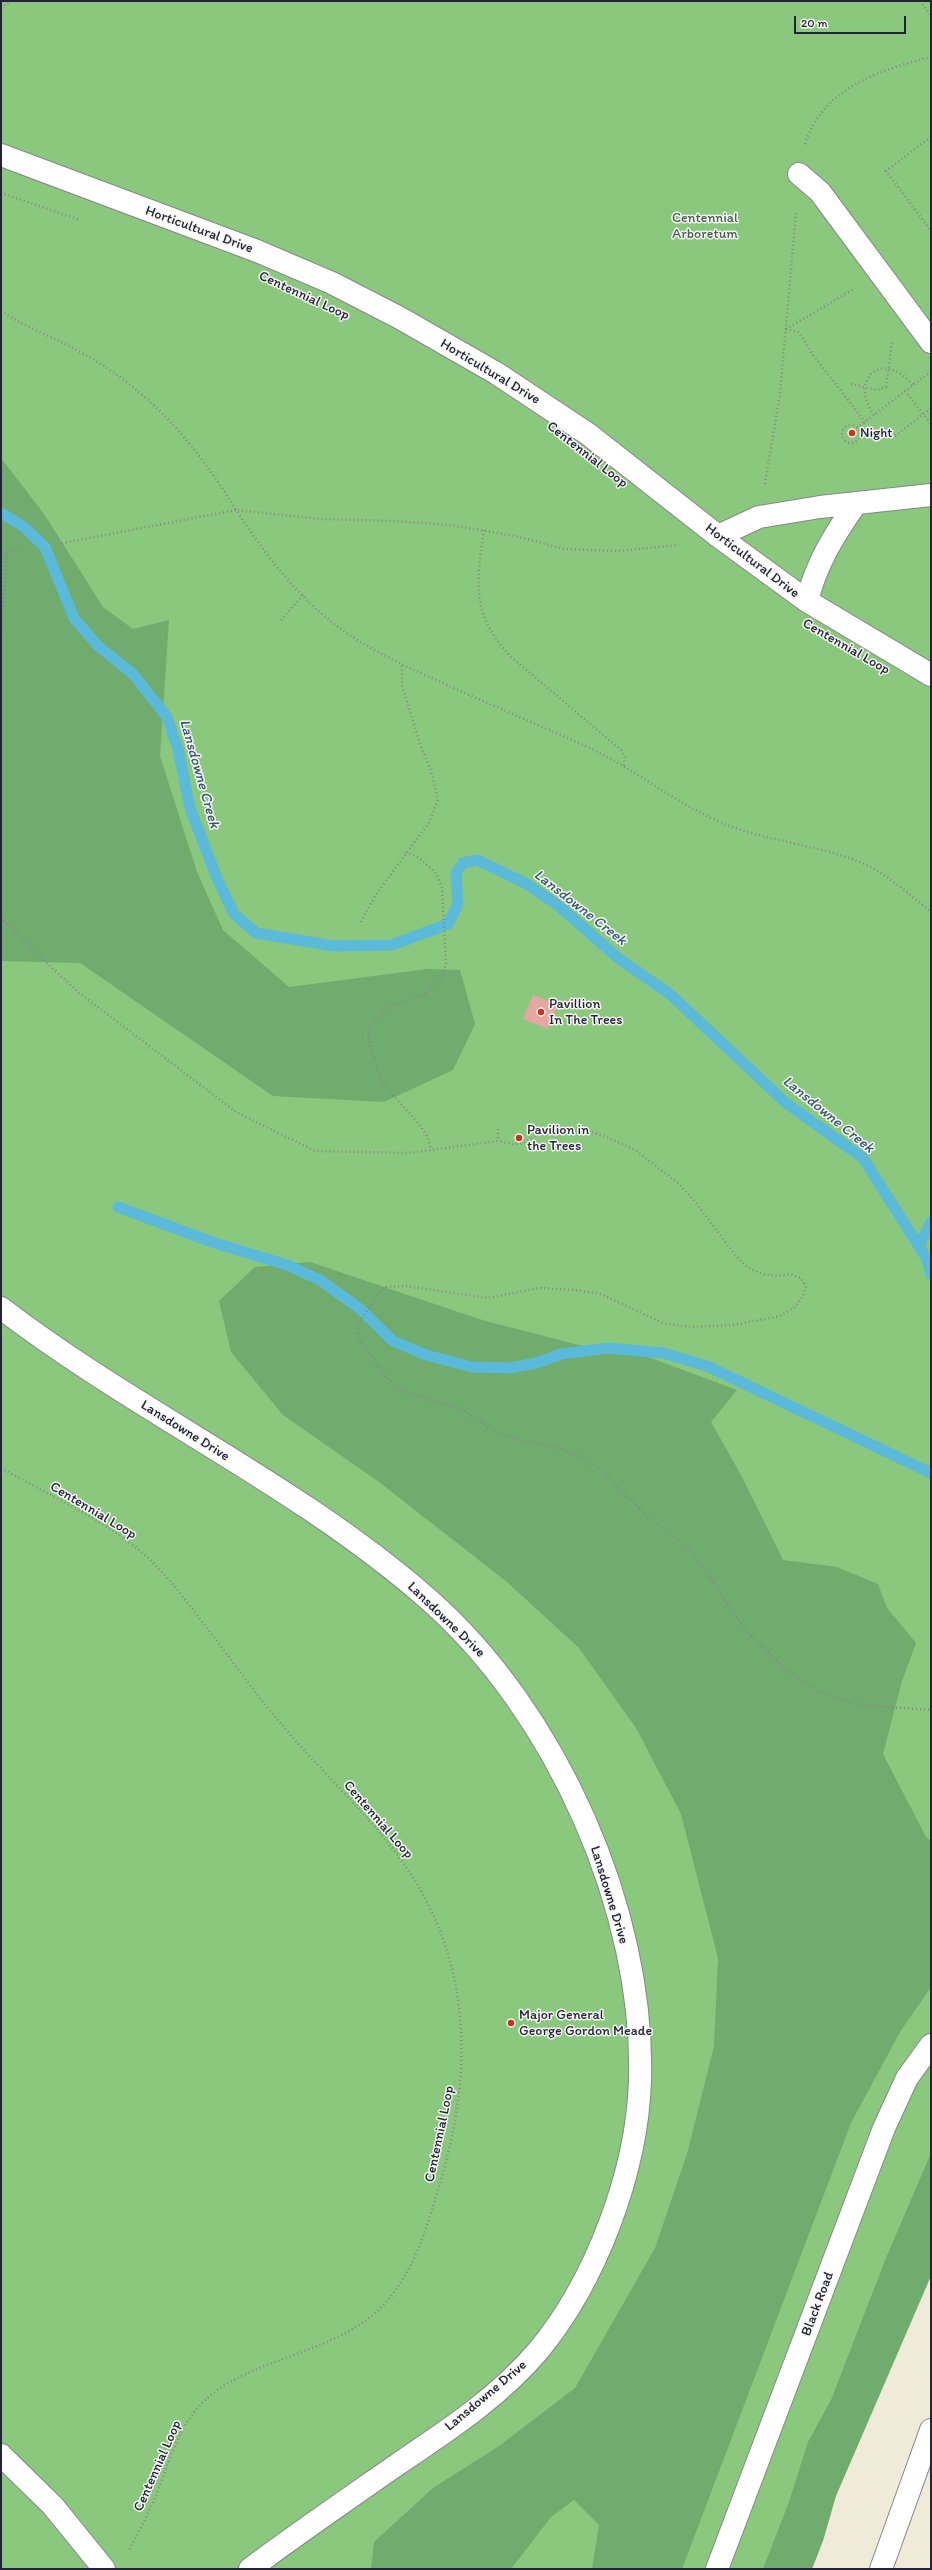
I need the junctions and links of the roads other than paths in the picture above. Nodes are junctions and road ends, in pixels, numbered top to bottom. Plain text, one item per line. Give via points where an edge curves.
1 (1, 155) edge
2 (799, 174) road end
3 (931, 342) edge
4 (931, 495) edge
5 (855, 504) junction
6 (718, 536) junction
7 (807, 601) junction
8 (931, 675) edge
9 (1, 1308) edge
10 (931, 2045) edge
11 (931, 2430) edge
12 (1, 2455) edge
13 (104, 2569) edge
14 (250, 2569) edge
15 (717, 2569) edge
16 (881, 2569) edge

1 - 6 main road, Horticultural Drive via 257,251 332,283 400,318 496,373 588,434
2 - 3 main road via 820,192
4 - 5 main road
5 - 6 main road via 759,517
5 - 7 main road via 824,552 813,577
6 - 7 main road, Horticultural Drive
7 - 8 main road, Horticultural Drive
9 - 14 main road, Lansdowne Drive via 91,1371 323,1519 395,1572 460,1630 514,1695 557,1764 605,1873 628,1960 638,2040 640,2079 637,2116 628,2159 606,2232 592,2266 574,2298 538,2350 518,2372 478,2407
10 - 15 main road, Black Road via 907,2078 884,2128
11 - 16 main road
12 - 13 main road via 53,2506

